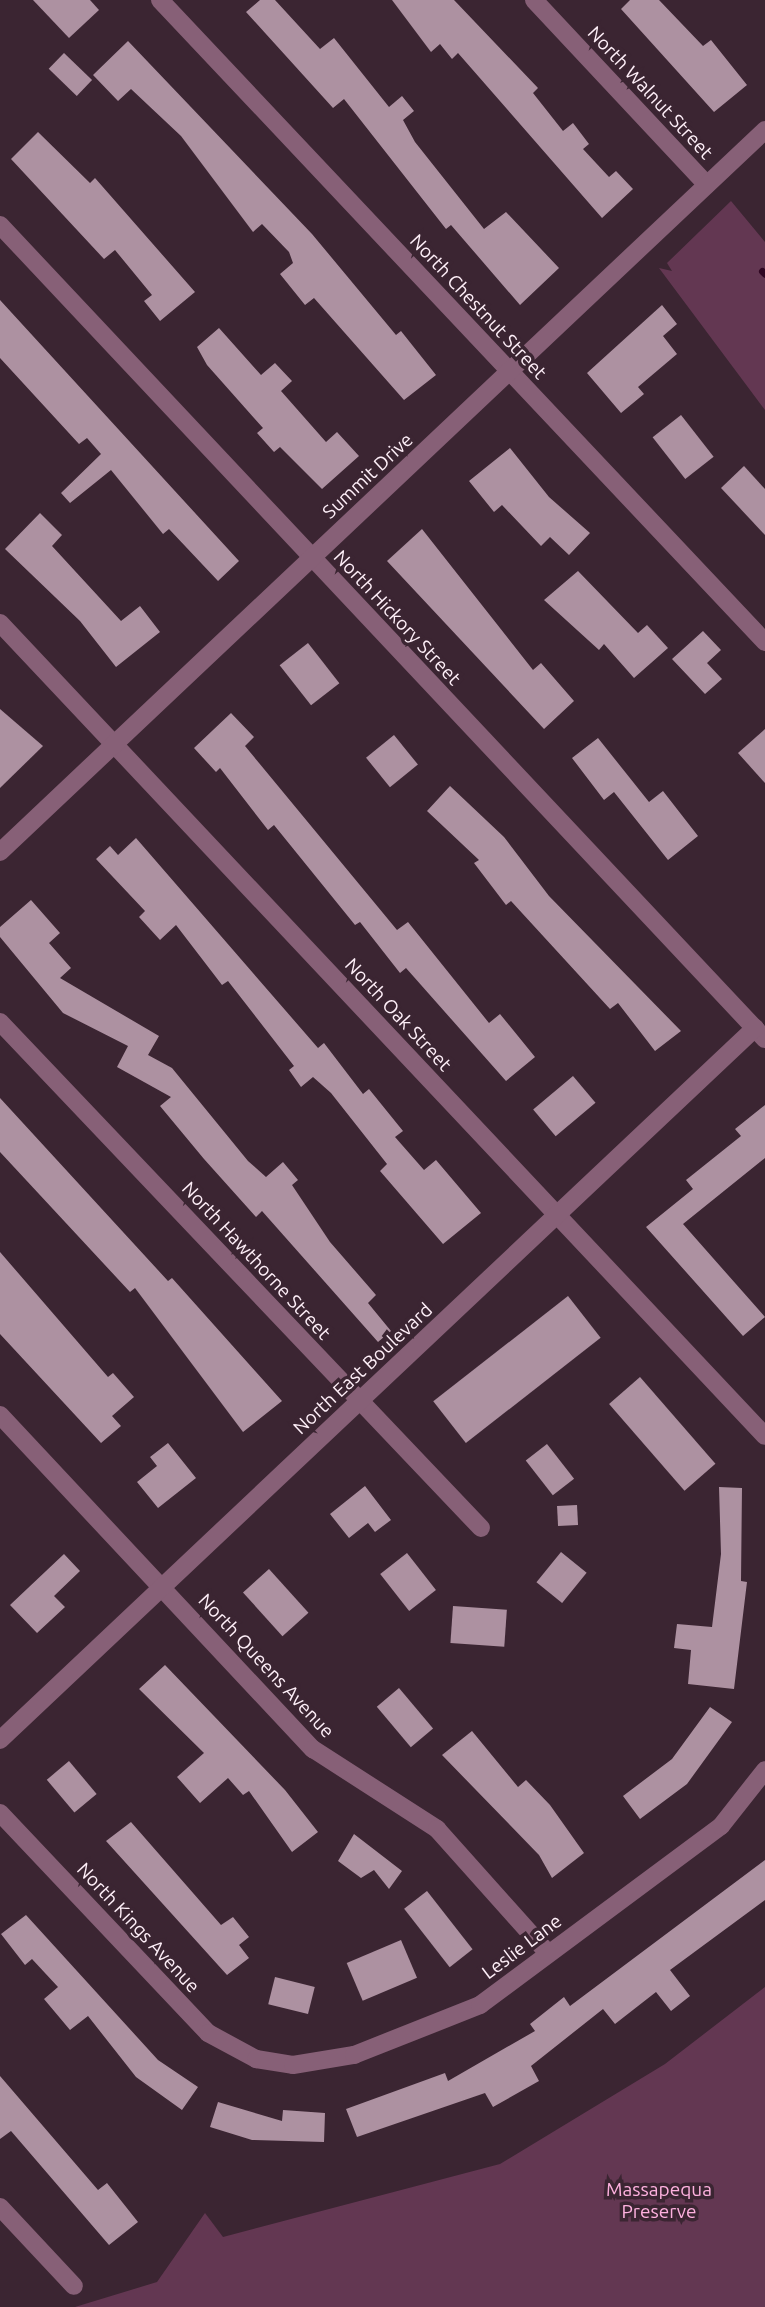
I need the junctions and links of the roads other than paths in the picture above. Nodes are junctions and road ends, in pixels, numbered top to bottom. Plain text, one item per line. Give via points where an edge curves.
1 (160, 0) edge
2 (534, 0) edge
3 (765, 130) edge
4 (707, 185) junction
5 (0, 225) edge
6 (510, 371) junction
7 (312, 558) junction
8 (0, 624) edge
9 (765, 642) edge
10 (114, 745) junction
11 (0, 852) edge
12 (0, 1022) edge
13 (760, 1033) edge
14 (557, 1214) junction
15 (359, 1401) junction
16 (0, 1415) edge
17 (765, 1436) edge
18 (481, 1528) dead end
19 (162, 1587) junction
20 (0, 1740) edge
21 (765, 1770) edge
22 (0, 1813) edge
23 (548, 1953) junction
24 (256, 2059) joint
25 (0, 2207) edge
26 (74, 2286) dead end

1 - 6 street, North Chestnut Street
2 - 4 street, North Walnut Street
3 - 4 street, Summit Drive
4 - 6 street, Summit Drive
5 - 7 street, North Hickory Street
6 - 7 street, Summit Drive
6 - 9 street, North Chestnut Street
7 - 10 street, Summit Drive
7 - 13 street, North Hickory Street
8 - 10 street, North Oak Street
10 - 11 street, Summit Drive
10 - 14 street, North Oak Street
12 - 15 street, North Hawthorne Street
13 - 14 street, North East Boulevard
14 - 15 street, North East Boulevard
14 - 17 street, North Oak Street
15 - 18 street, North Hawthorne Street
15 - 19 street, North East Boulevard
16 - 19 street, North Queens Avenue
19 - 20 street, North East Boulevard
19 - 23 street, North Queens Avenue via 313,1749 436,1829
21 - 23 street, Leslie Lane via 720,1825
22 - 24 street, North Kings Avenue via 208,2033
23 - 24 street, Leslie Lane via 480,2005 419,2032 326,2061
25 - 26 street

